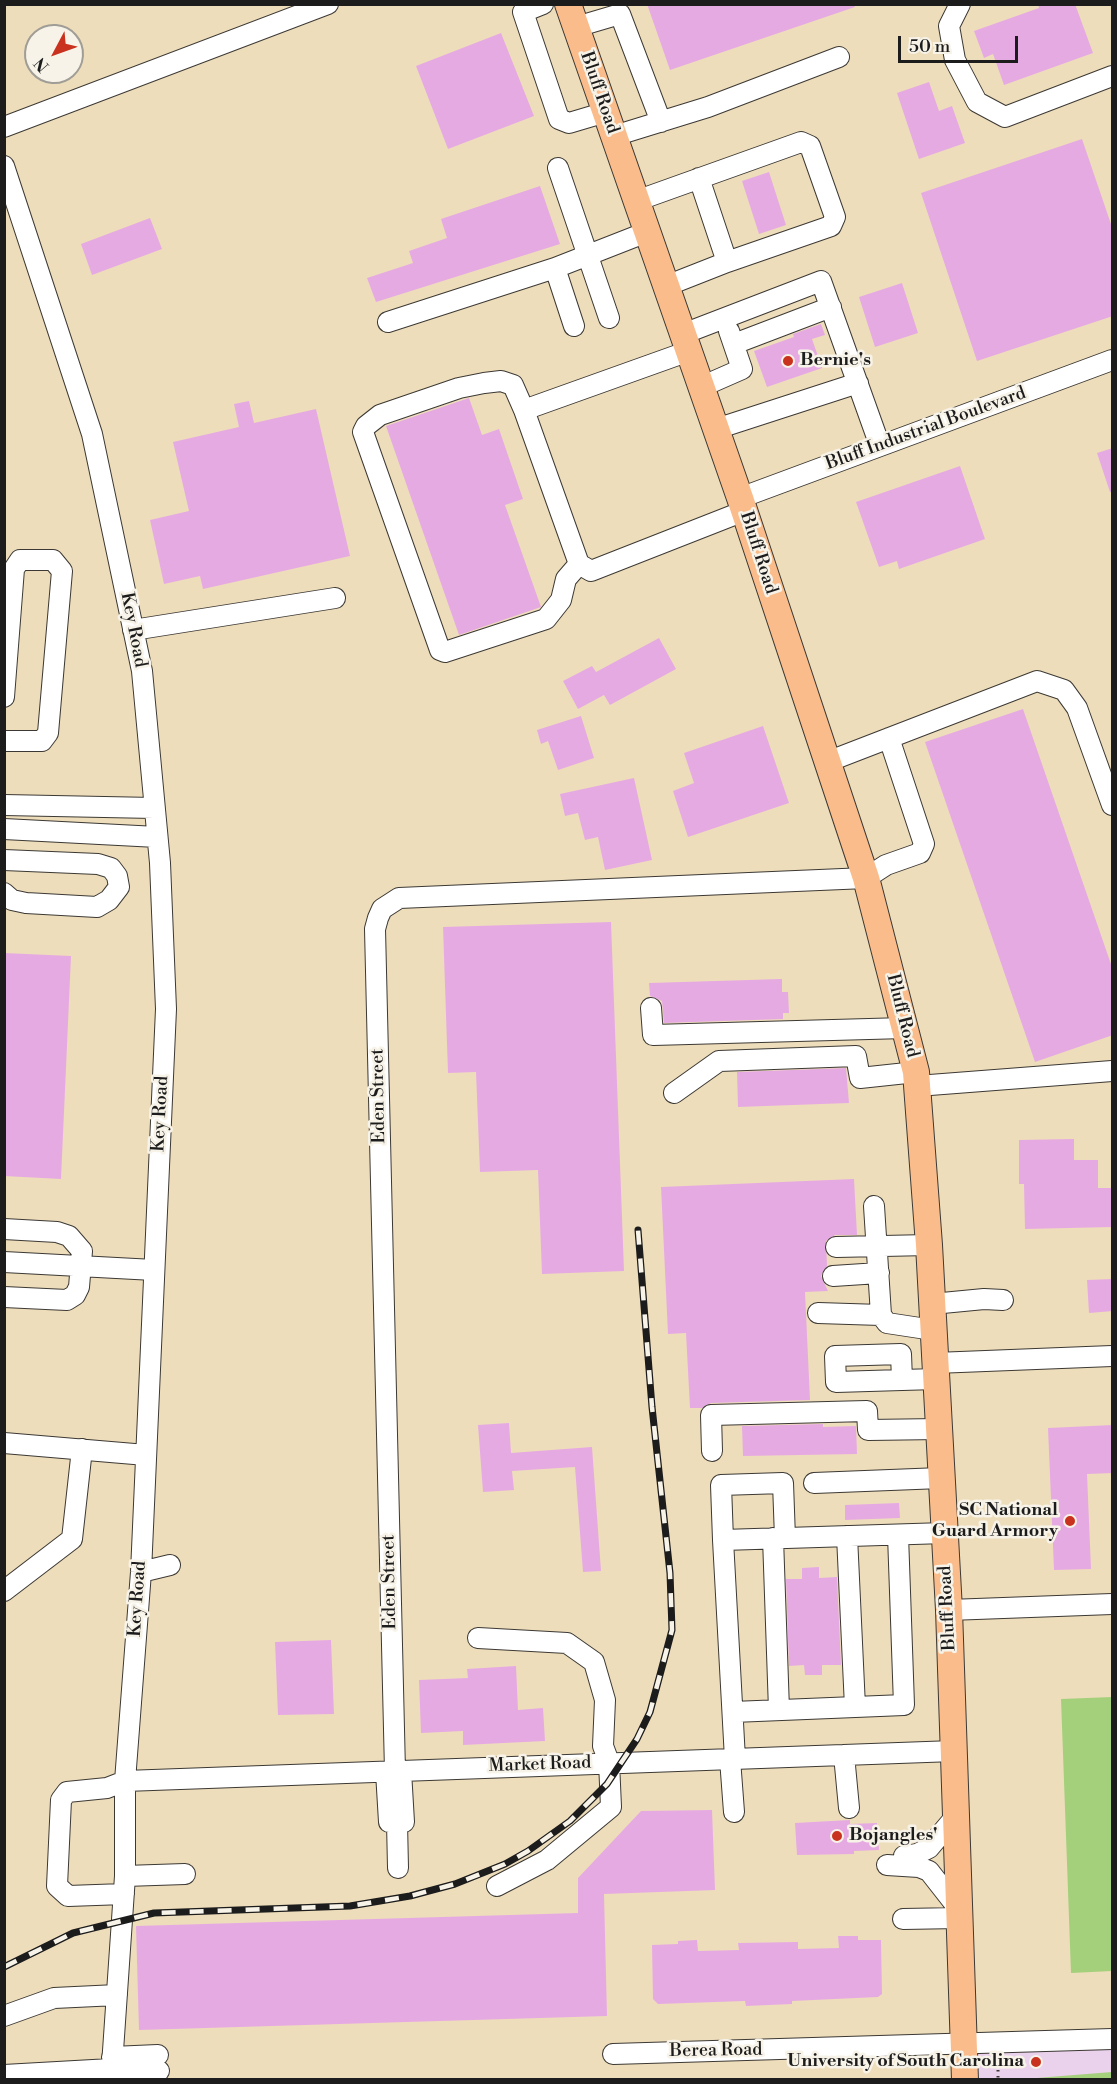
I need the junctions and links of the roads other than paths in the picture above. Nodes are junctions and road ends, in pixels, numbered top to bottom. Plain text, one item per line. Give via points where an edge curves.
1 (328, 4) edge
2 (543, 4) edge
3 (960, 4) edge
4 (521, 8) edge
5 (572, 16) edge
6 (840, 57) dead end
7 (1113, 76) edge
8 (660, 122) junction
9 (610, 124) junction
10 (4, 127) edge
11 (4, 166) edge
12 (558, 168) dead end
13 (699, 178) junction
14 (636, 201) junction
15 (647, 232) junction
16 (588, 255) junction
17 (727, 261) junction
18 (555, 268) junction
19 (666, 286) junction
20 (831, 307) junction
21 (609, 318) dead end
22 (724, 318) junction
23 (388, 322) dead end
24 (574, 326) dead end
25 (686, 342) junction
26 (734, 344) junction
27 (1113, 360) edge
28 (858, 383) junction
29 (701, 387) junction
30 (524, 410) junction
31 (716, 429) junction
32 (880, 446) junction
33 (742, 504) junction
34 (579, 564) junction
35 (335, 598) dead end
36 (133, 630) junction
37 (4, 697) edge
38 (889, 738) junction
39 (4, 741) edge
40 (827, 762) junction
41 (4, 805) edge
42 (1113, 806) edge
43 (154, 808) junction
44 (4, 829) edge
45 (157, 837) junction
46 (4, 860) edge
47 (866, 878) junction
48 (4, 893) edge
49 (651, 1008) dead end
50 (905, 1028) junction
51 (1113, 1071) edge
52 (917, 1079) junction
53 (674, 1093) dead end
54 (874, 1206) dead end
55 (4, 1229) edge
56 (929, 1245) junction
57 (877, 1246) junction
58 (836, 1247) dead end
59 (4, 1262) edge
60 (81, 1266) junction
61 (154, 1270) junction
62 (879, 1273) junction
63 (833, 1276) dead end
64 (4, 1297) edge
65 (1003, 1300) dead end
66 (932, 1304) junction
67 (818, 1313) dead end
68 (881, 1315) junction
69 (933, 1330) junction
70 (1113, 1356) edge
71 (936, 1371) junction
72 (902, 1380) dead end
73 (939, 1430) junction
74 (4, 1443) edge
75 (82, 1449) junction
76 (712, 1451) dead end
77 (146, 1455) junction
78 (942, 1478) junction
79 (814, 1483) dead end
80 (945, 1533) junction
81 (898, 1535) junction
82 (847, 1536) junction
83 (779, 1538) junction
84 (723, 1540) junction
85 (170, 1566) dead end
86 (141, 1572) junction
87 (4, 1591) edge
88 (1113, 1604) edge
89 (949, 1610) junction
90 (478, 1638) dead end
91 (855, 1707) junction
92 (779, 1710) junction
93 (733, 1712) junction
94 (954, 1750) junction
95 (844, 1755) junction
96 (732, 1759) junction
97 (609, 1762) junction
98 (394, 1771) junction
99 (125, 1781) junction
100 (849, 1808) dead end
101 (734, 1812) dead end
102 (956, 1816) junction
103 (904, 1856) dead end
104 (887, 1865) dead end
105 (398, 1868) dead end
106 (185, 1874) dead end
107 (124, 1885) junction
108 (497, 1886) dead end
109 (959, 1913) junction
110 (903, 1919) dead end
111 (117, 1995) junction
112 (4, 2016) edge
113 (1113, 2039) edge
114 (963, 2043) junction
115 (613, 2054) dead end
116 (159, 2063) dead end
117 (111, 2070) edge
118 (4, 2075) edge
119 (964, 2079) edge

1 - 10 street
2 - 4 street
3 - 7 street via 949,26 955,60 977,102 1005,117
4 - 9 street via 559,118 569,123
5 - 8 street via 620,14
5 - 9 main road, Bluff Road
6 - 8 street
8 - 9 street
9 - 14 main road, Bluff Road
11 - 36 street, Key Road via 92,434
12 - 16 street
13 - 14 street
13 - 17 street
13 - 17 street via 801,142 810,146 835,218 831,226
14 - 15 main road, Bluff Road
15 - 16 street
15 - 19 main road, Bluff Road
16 - 18 street
16 - 21 street
17 - 19 street
18 - 23 street
18 - 24 street
19 - 25 main road, Bluff Road
20 - 22 street via 821,281
20 - 26 street
20 - 28 street
22 - 25 street
22 - 26 street
25 - 29 main road, Bluff Road
25 - 30 street
26 - 29 street via 742,369
27 - 32 street, Bluff Industrial Boulevard
28 - 31 street
28 - 32 street
29 - 31 main road, Bluff Road
30 - 34 street
30 - 34 street via 513,385 501,381 484,383 380,415 363,432 440,650 445,652 546,619 561,600 566,579
31 - 33 main road, Bluff Road
32 - 33 street, Bluff Industrial Boulevard
33 - 34 street, Bluff Industrial Boulevard via 591,571
33 - 40 main road, Bluff Road
35 - 36 street
36 - 43 street, Key Road via 142,671
37 - 39 street via 14,569 20,560 53,560 62,571 48,733 42,741
38 - 40 street
38 - 42 street via 1037,681 1064,690 1077,708
38 - 47 street via 924,844 920,853 886,865
40 - 47 main road, Bluff Road
41 - 43 street
43 - 45 street, Key Road
44 - 45 street
45 - 61 street, Key Road via 166,1009
46 - 48 street via 98,864 111,868 119,887 97,907 26,903 12,900
47 - 50 main road, Bluff Road
47 - 98 street, Eden Street via 399,898 382,909 375,929
49 - 50 street via 653,1035
50 - 52 main road, Bluff Road
51 - 52 street
52 - 53 street via 860,1078 856,1056 719,1061
52 - 56 main road, Bluff Road
54 - 57 street
55 - 60 street via 69,1236 82,1251
56 - 57 street
56 - 66 main road, Bluff Road
57 - 58 street
57 - 62 street
59 - 60 street
60 - 61 street
60 - 64 street via 79,1287 67,1300
61 - 77 street, Key Road
62 - 63 street
62 - 68 street
65 - 66 street
66 - 69 main road, Bluff Road
67 - 68 street
68 - 69 street via 887,1323
69 - 71 main road, Bluff Road
70 - 71 street
71 - 72 street
71 - 73 main road, Bluff Road
73 - 76 street via 867,1430 867,1411 711,1414
73 - 78 main road, Bluff Road
74 - 75 street
75 - 77 street
75 - 87 street via 72,1539
77 - 86 street, Key Road
78 - 79 street
78 - 80 main road, Bluff Road
80 - 81 street
80 - 89 main road, Bluff Road
81 - 82 street
81 - 91 street via 904,1705
82 - 83 street
82 - 91 street
83 - 84 street
83 - 84 street via 783,1483 721,1485
83 - 92 street
84 - 93 street
85 - 86 street
86 - 99 street, Key Road
88 - 89 street
89 - 94 main road, Bluff Road
90 - 97 street via 567,1643 594,1662 605,1700 603,1746
91 - 92 street
92 - 93 street
93 - 96 street
94 - 95 street, Market Road
94 - 102 main road, Bluff Road
95 - 96 street, Market Road
95 - 100 street
96 - 97 street, Market Road
96 - 101 street
97 - 98 street, Market Road
97 - 108 street via 611,1807 547,1860
98 - 99 street, Market Road
98 - 105 street, Eden Street
99 - 107 street, Key Road
99 - 107 street, Market Road via 107,1788 68,1792 61,1800 57,1886 68,1896
102 - 103 street via 929,1848
102 - 109 main road, Bluff Road
104 - 109 street via 930,1871
106 - 107 street
107 - 111 street, Key Road
109 - 110 street
109 - 114 main road, Bluff Road
111 - 112 street via 54,1998
111 - 117 street, Key Road
113 - 114 street, Berea Road
114 - 115 street, Berea Road
114 - 119 main road, Bluff Road
116 - 117 street
117 - 118 street

